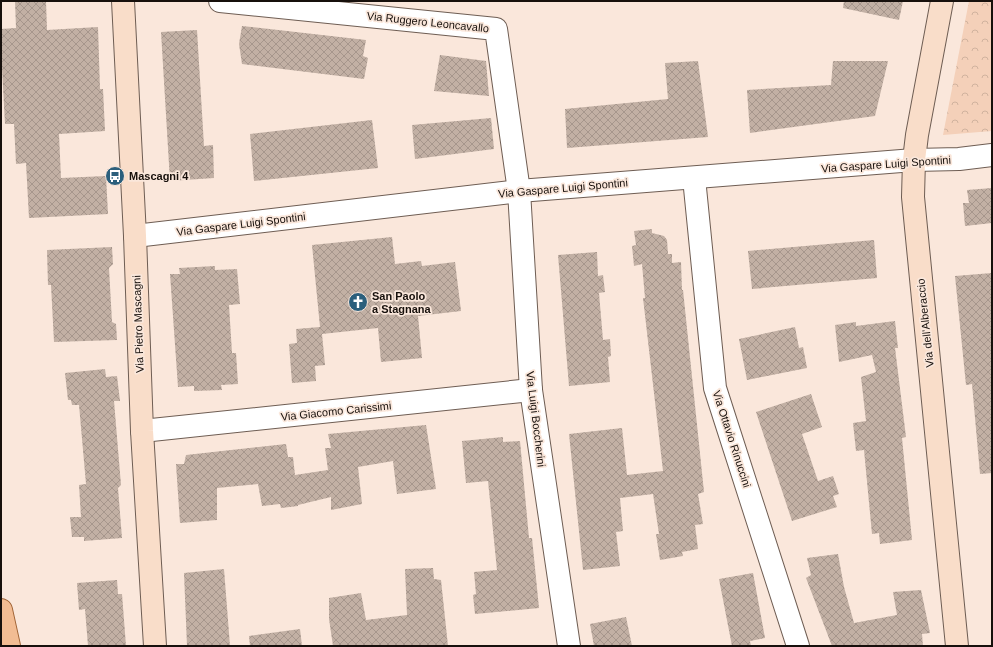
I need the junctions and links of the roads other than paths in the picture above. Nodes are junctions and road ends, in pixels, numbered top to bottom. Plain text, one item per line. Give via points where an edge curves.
1 (123, 1) edge
2 (220, 1) edge
3 (942, 1) edge
4 (992, 155) edge
5 (914, 160) junction
6 (694, 178) junction
7 (519, 191) junction
8 (136, 236) junction
9 (531, 390) junction
10 (142, 431) junction
11 (1, 610) edge
12 (9, 646) edge
13 (155, 646) edge
14 (569, 646) edge
15 (798, 646) edge
16 (957, 646) edge

1 - 8 street, Via Pietro Mascagni
2 - 7 street, Via Ruggero Leoncavallo via 496,29
3 - 5 street, Via dell'Alberaccio
4 - 5 street, Via Gaspare Luigi Spontini
5 - 6 street, Via Gaspare Luigi Spontini
5 - 16 street, Via dell'Alberaccio via 913,197
6 - 7 street, Via Gaspare Luigi Spontini
6 - 15 street, Via Ottavio Rinuccini via 715,388
7 - 8 street, Via Gaspare Luigi Spontini
7 - 9 street, Via Luigi Boccherini
8 - 10 street, Via Pietro Mascagni
9 - 10 street, Via Giacomo Carissimi
9 - 14 street, Via Luigi Boccherini
10 - 13 street, Via Pietro Mascagni
11 - 12 main road

